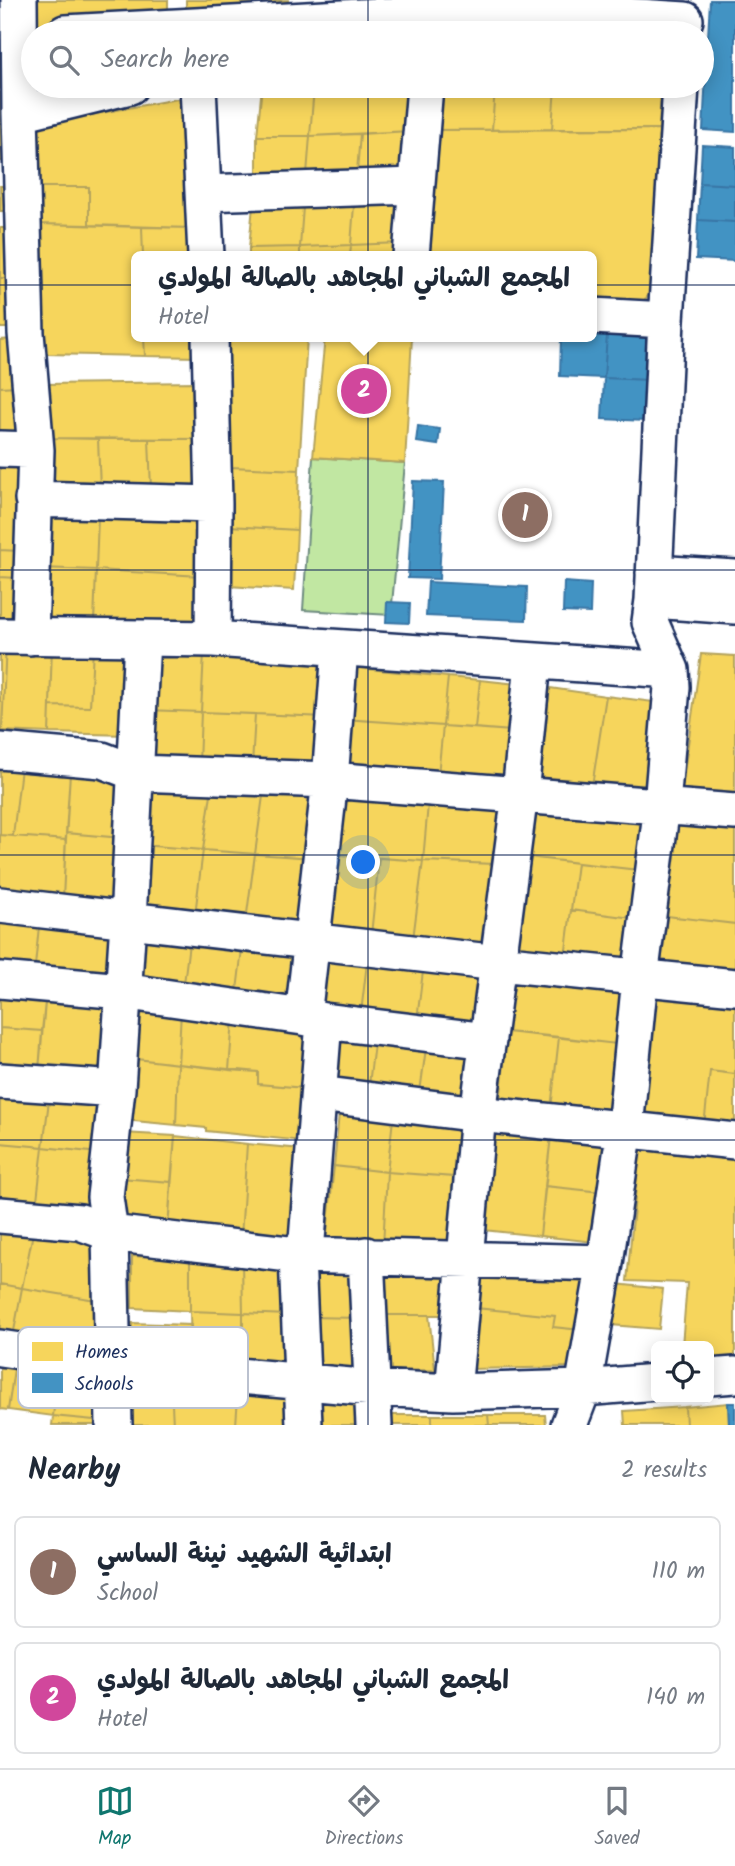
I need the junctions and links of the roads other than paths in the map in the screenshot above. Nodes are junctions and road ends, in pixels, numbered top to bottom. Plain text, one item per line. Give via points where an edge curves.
1 (19, 0) edge
2 (591, 7) edge
3 (381, 8) edge
4 (686, 18) edge
5 (182, 20) edge
6 (418, 21) edge
7 (465, 21) edge
8 (18, 35) edge
9 (81, 98) edge
10 (199, 98) edge
11 (424, 98) edge
12 (680, 98) edge
13 (20, 113) junction
14 (416, 187) junction
15 (203, 193) junction
16 (12, 218) edge
17 (206, 251) edge
18 (411, 251) edge
19 (597, 316) edge
20 (666, 320) junction
21 (13, 333) edge
22 (210, 342) edge
23 (0, 449) edge
24 (36, 450) junction
25 (33, 499) junction
26 (215, 504) junction
27 (735, 578) edge
28 (654, 587) junction
29 (735, 606) edge
30 (15, 636) edge
31 (142, 639) junction
32 (213, 639) junction
33 (340, 649) junction
34 (533, 662) junction
35 (671, 670) junction
36 (0, 751) edge
37 (136, 773) junction
38 (330, 780) junction
39 (520, 794) junction
40 (662, 806) junction
41 (735, 812) edge
42 (0, 905) edge
43 (128, 921) junction
44 (310, 942) junction
45 (498, 963) junction
46 (640, 978) junction
47 (0, 980) edge
48 (735, 987) edge
49 (122, 992) junction
50 (313, 1019) junction
51 (488, 1041) junction
52 (0, 1081) edge
53 (117, 1089) junction
54 (319, 1094) junction
55 (478, 1114) junction
56 (625, 1128) junction
57 (735, 1141) edge
58 (0, 1215) edge
59 (110, 1233) junction
60 (297, 1255) junction
61 (366, 1255) junction
62 (464, 1259) junction
63 (605, 1263) junction
64 (114, 1327) edge
65 (0, 1348) edge
66 (18, 1351) edge
67 (735, 1375) edge
68 (248, 1376) edge
69 (714, 1377) edge
70 (303, 1381) junction
71 (651, 1382) edge
72 (373, 1388) junction
73 (583, 1388) junction
74 (453, 1392) junction
75 (304, 1425) edge
76 (374, 1425) edge
77 (569, 1425) edge

1 - 8 street
2 - 4 street
2 - 7 street
3 - 5 street
3 - 6 street
8 - 13 street
9 - 13 street
10 - 15 street
11 - 14 street
12 - 20 street
13 - 16 street
14 - 15 street
14 - 18 street
15 - 17 street
16 - 21 street
19 - 20 street
20 - 28 street
21 - 24 street
22 - 26 street
23 - 24 street
24 - 25 street
25 - 26 street
25 - 30 street
26 - 32 street
27 - 28 street
28 - 29 street
28 - 35 street via 650,622
30 - 31 street
31 - 32 street
31 - 37 street
32 - 33 street
33 - 34 street
33 - 38 street
34 - 35 street
34 - 39 street
35 - 40 street
36 - 37 street via 102,760
37 - 38 street
37 - 43 street
38 - 39 street
38 - 44 street
39 - 40 street
39 - 45 street
40 - 41 street
40 - 46 street
42 - 43 street
43 - 44 street
43 - 49 street
44 - 45 street
44 - 50 street
45 - 46 street
45 - 51 street
46 - 48 street
46 - 56 street
47 - 49 street
49 - 50 street
49 - 53 street
50 - 51 street
50 - 54 street
51 - 55 street
52 - 53 street
53 - 59 street via 106,1198
54 - 55 street
54 - 60 street via 307,1240
55 - 56 street
55 - 62 street
56 - 57 street
56 - 63 street
58 - 59 street via 80,1222
59 - 60 street
59 - 64 street
60 - 61 street
60 - 70 street
61 - 62 street
61 - 72 street
62 - 63 street
62 - 74 street
63 - 73 street
65 - 66 street
67 - 69 street
68 - 70 street
70 - 72 street
70 - 75 street
71 - 73 street
72 - 74 street
72 - 76 street
73 - 74 street
73 - 77 street

